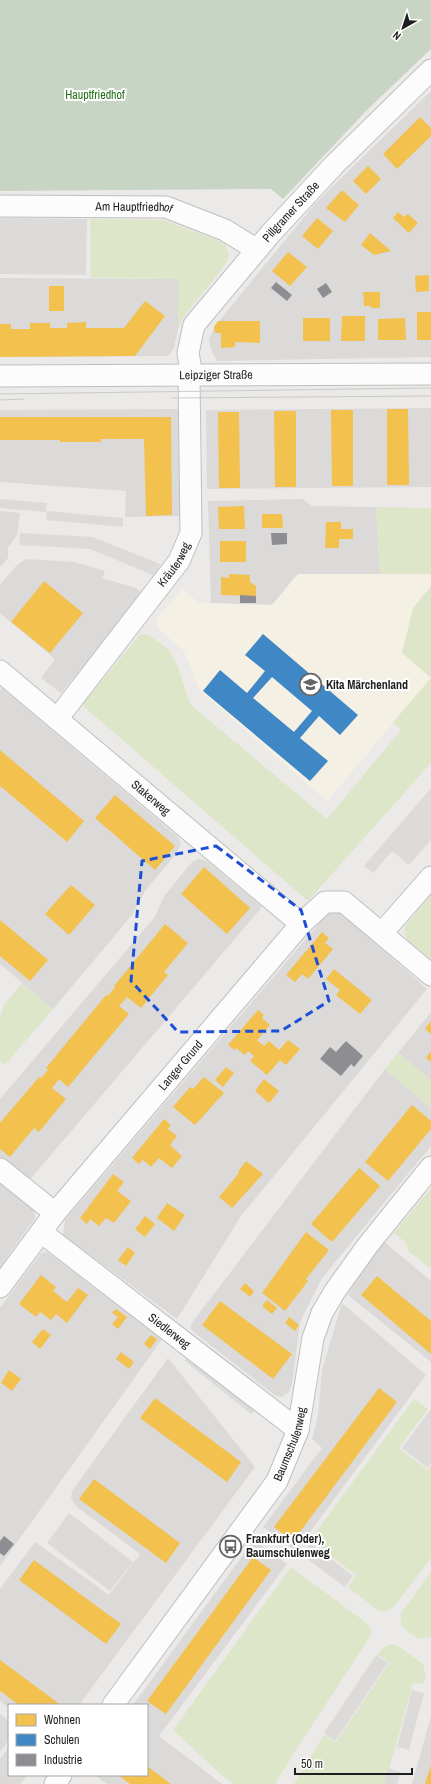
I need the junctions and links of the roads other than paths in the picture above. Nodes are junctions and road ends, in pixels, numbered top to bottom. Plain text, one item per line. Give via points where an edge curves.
1 (431, 70) edge
2 (0, 206) edge
3 (257, 250) junction
4 (431, 374) edge
5 (189, 375) junction
6 (0, 376) edge
7 (1, 673) edge
8 (57, 719) junction
9 (431, 877) edge
10 (301, 924) junction
11 (382, 933) junction
12 (431, 975) edge
13 (431, 1167) edge
14 (0, 1169) edge
15 (55, 1213) junction
16 (41, 1232) junction
17 (0, 1287) edge
18 (298, 1430) junction
19 (114, 1704) edge

1 - 3 street, Pillgramer Straße via 334,165
2 - 3 street, Am Hauptfriedhof via 166,207 225,230
3 - 5 street, Pillgramer Straße via 194,325 188,353
4 - 5 street, Leipziger Straße
5 - 6 street, Leipziger Straße
5 - 8 street, Kräuterweg via 191,533 179,561
7 - 8 street, Stakerweg
8 - 10 street, Stakerweg
9 - 11 street
10 - 11 street, Langer Grund via 325,902 344,902
10 - 15 street, Langer Grund
11 - 12 street, Langer Grund
13 - 18 street, Baumschulenweg via 368,1245 322,1314 313,1338
14 - 15 street
15 - 16 street, Langer Grund
16 - 17 street, Langer Grund
16 - 18 street, Siedlerweg
18 - 19 street, Baumschulenweg via 277,1481

